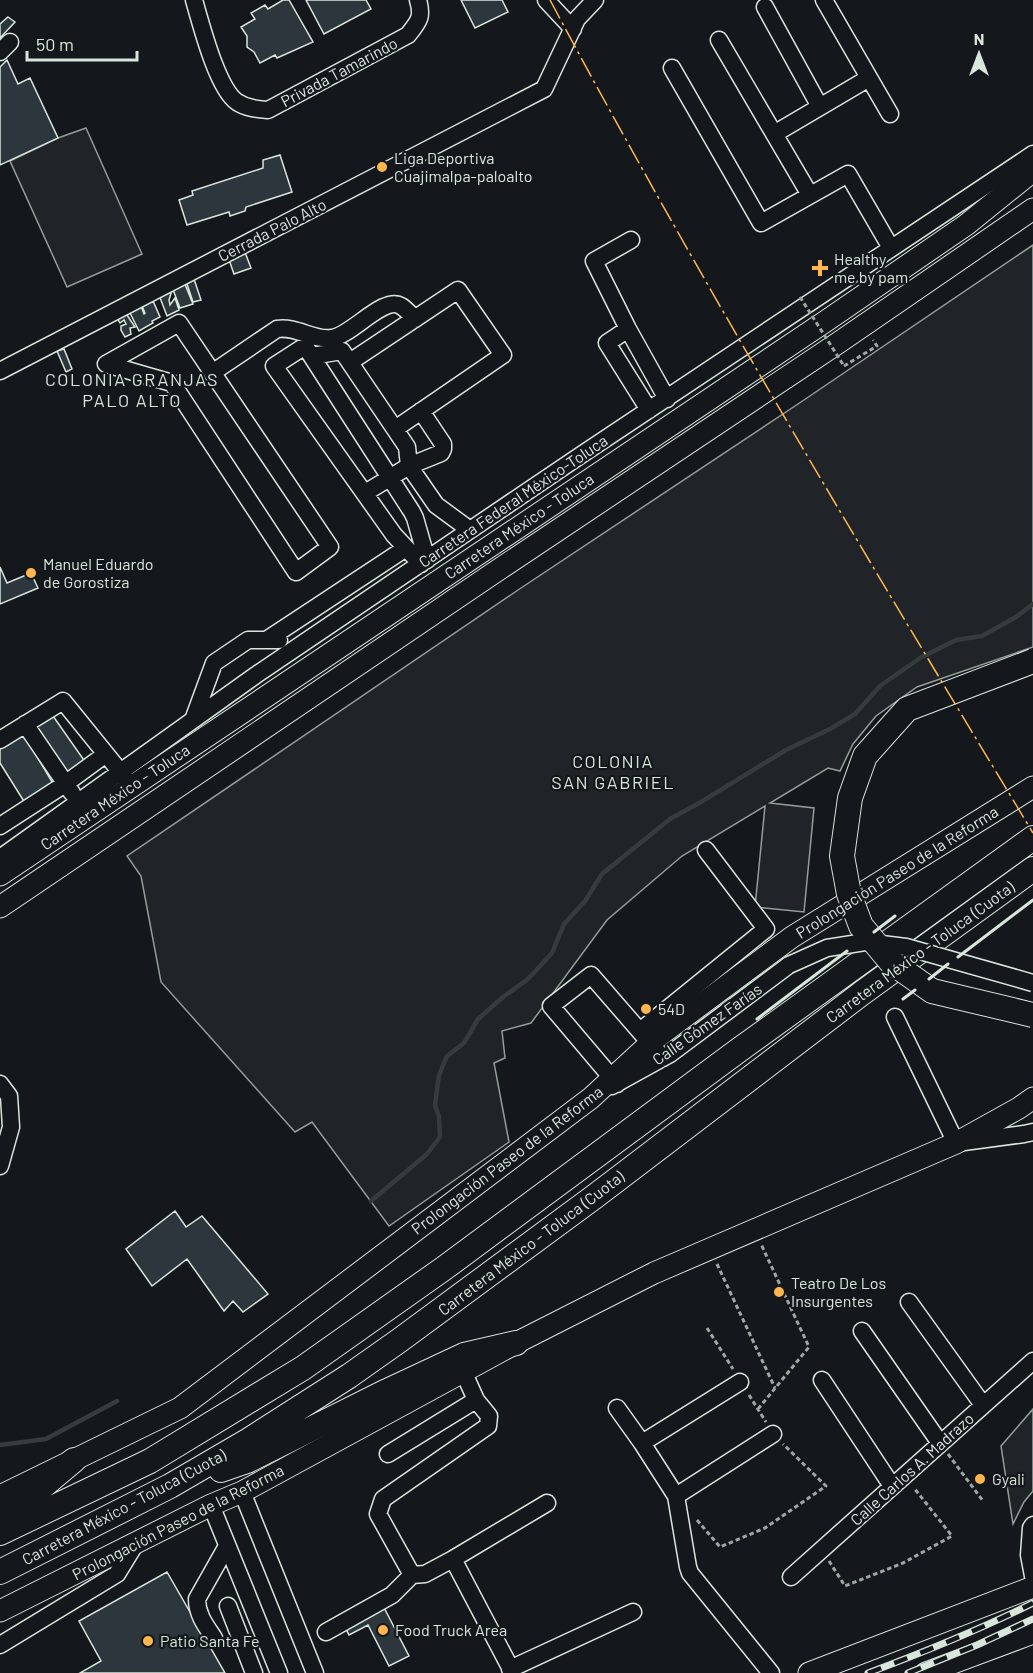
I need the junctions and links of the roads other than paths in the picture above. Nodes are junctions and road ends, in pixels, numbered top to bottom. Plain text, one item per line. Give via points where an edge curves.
1 (194, 0) edge
2 (418, 0) edge
3 (546, 0) edge
4 (595, 0) edge
5 (824, 0) edge
6 (765, 7) dead end
7 (573, 29) junction
8 (719, 40) dead end
9 (672, 68) dead end
10 (869, 78) junction
11 (820, 107) junction
12 (890, 114) dead end
13 (774, 134) junction
14 (1033, 154) edge
15 (1033, 171) edge
16 (810, 195) junction
17 (1033, 208) edge
18 (631, 240) dead end
19 (891, 248) junction
20 (415, 319) junction
21 (628, 329) junction
22 (312, 356) junction
23 (350, 362) junction
24 (0, 370) edge
25 (212, 373) junction
26 (667, 399) junction
27 (650, 410) junction
28 (421, 411) junction
29 (395, 429) junction
30 (409, 466) junction
31 (389, 477) junction
32 (365, 493) junction
33 (470, 530) junction
34 (406, 548) junction
35 (424, 562) junction
36 (268, 639) junction
37 (307, 641) junction
38 (1033, 661) edge
39 (193, 721) junction
40 (25, 724) junction
41 (0, 740) edge
42 (106, 754) junction
43 (126, 779) junction
44 (65, 784) junction
45 (1033, 787) edge
46 (83, 809) junction
47 (0, 826) edge
48 (1033, 838) edge
49 (706, 850) dead end
50 (0, 861) edge
51 (1033, 869) edge
52 (0, 908) edge
53 (1033, 983) edge
54 (707, 989) junction
55 (1033, 1015) edge
56 (895, 1017) dead end
57 (651, 1044) junction
58 (614, 1081) junction
59 (0, 1083) edge
60 (1033, 1098) edge
61 (1033, 1132) edge
62 (956, 1143) junction
63 (0, 1166) edge
64 (909, 1302) dead end
65 (862, 1332) dead end
66 (516, 1343) junction
67 (1031, 1366) edge
68 (463, 1371) junction
69 (822, 1380) dead end
70 (740, 1382) road end
71 (476, 1400) junction
72 (983, 1405) junction
73 (617, 1408) dead end
74 (773, 1434) road end
75 (642, 1443) junction
76 (940, 1443) junction
77 (388, 1454) dead end
78 (74, 1460) junction
79 (898, 1480) junction
80 (170, 1486) junction
81 (242, 1492) junction
82 (0, 1496) edge
83 (676, 1496) junction
84 (547, 1503) dead end
85 (211, 1505) junction
86 (0, 1517) edge
87 (1033, 1525) edge
88 (0, 1533) edge
89 (136, 1544) junction
90 (227, 1546) junction
91 (453, 1559) junction
92 (0, 1572) edge
93 (412, 1575) junction
94 (1033, 1576) edge
95 (791, 1577) dead end
96 (1033, 1587) edge
97 (228, 1606) dead end
98 (0, 1611) edge
99 (633, 1612) dead end
100 (326, 1632) dead end
101 (1033, 1634) edge
102 (214, 1638) dead end
103 (0, 1645) edge
104 (512, 1671) edge
105 (254, 1673) edge
106 (279, 1673) edge
107 (315, 1673) edge
108 (771, 1673) edge
109 (809, 1673) edge
110 (926, 1673) edge

1 - 2 street, Privada Tamarindo via 212,59 226,89 236,101 268,110 408,35 422,12
3 - 7 street
4 - 7 street
5 - 10 street
6 - 11 street
7 - 24 street, Cerrada Palo Alto via 544,89
8 - 13 street
9 - 16 street via 760,223
10 - 11 street
10 - 12 street
11 - 13 street
13 - 16 street
14 - 19 street, Carretera Federal México-Toluca
15 - 43 main road, Carretera México - Toluca via 966,225 882,282
16 - 19 street via 848,174
17 - 52 main road, Carretera México - Toluca
18 - 21 street via 594,261
19 - 26 street, Carretera Federal México-Toluca
20 - 23 street
20 - 25 street via 392,303 330,339 288,327 277,329
20 - 28 street via 458,290 503,355
21 - 26 street
21 - 27 street via 607,343
22 - 23 street via 342,351
22 - 31 street
22 - 32 street via 305,346 274,366
23 - 29 street
25 - 25 street via 330,547 296,572 172,383 106,364 179,323
26 - 27 street, Carretera Federal México-Toluca
27 - 33 street, Carretera Federal México-Toluca
28 - 29 street
28 - 30 street via 443,449
29 - 30 street via 407,447
30 - 31 street
30 - 33 street via 436,505
31 - 32 street
31 - 35 street via 415,518
32 - 34 street
33 - 35 street, Carretera Federal México-Toluca
34 - 35 street
34 - 36 street
35 - 37 street, Carretera Federal México-Toluca
36 - 37 street
36 - 39 street via 248,640 214,663
37 - 39 street, Carretera Federal México-Toluca
38 - 55 highway, bridge via 907,709 866,756 850,798 842,856 849,894 861,926 891,962 932,992
39 - 43 street, Carretera Federal México-Toluca
40 - 41 street
40 - 42 street via 63,701
40 - 44 street
42 - 43 street
42 - 44 street
43 - 46 main road, Carretera México - Toluca
44 - 46 street
44 - 47 street
45 - 54 main road, Prolongación Paseo de la Reforma
46 - 50 main road, Carretera México - Toluca
48 - 88 highway, Carretera México - Toluca (Cuota) via 303,1368 150,1461
49 - 54 street via 766,929
51 - 80 highway, Carretera México - Toluca (Cuota) via 400,1340 249,1440
53 - 57 street, Calle Gómez Farías, bridge via 906,947 865,942 827,948 789,965
54 - 57 main road, Prolongación Paseo de la Reforma
56 - 62 street
57 - 58 main road, Prolongación Paseo de la Reforma
57 - 58 street via 591,975 551,1006
58 - 78 main road, Prolongación Paseo de la Reforma via 180,1408
59 - 63 street via 9,1096 11,1127
60 - 62 main road, Prolongación Paseo de la Reforma
61 - 62 street
62 - 66 main road, Prolongación Paseo de la Reforma via 654,1273
64 - 72 street
65 - 76 street
66 - 68 main road, Prolongación Paseo de la Reforma
66 - 80 highway via 464,1355 247,1461
67 - 72 street, Calle Carlos A. Madrazo
68 - 71 street
68 - 81 main road, Prolongación Paseo de la Reforma
69 - 79 street
70 - 75 street
71 - 77 street
71 - 93 street via 489,1416 488,1426 383,1499 378,1514
72 - 76 street, Calle Carlos A. Madrazo
73 - 75 street
74 - 83 street
75 - 83 street
76 - 79 street, Calle Carlos A. Madrazo
78 - 82 main road, Prolongación Paseo de la Reforma
78 - 86 highway via 18,1508
79 - 95 street, Calle Carlos A. Madrazo
80 - 92 highway, Carretera México - Toluca (Cuota)
81 - 85 main road, Prolongación Paseo de la Reforma
81 - 107 street
83 - 108 street via 690,1573
84 - 91 street
85 - 89 main road, Prolongación Paseo de la Reforma
85 - 90 street
87 - 94 street via 1029,1555
89 - 98 main road, Prolongación Paseo de la Reforma
89 - 103 street via 117,1574
90 - 102 street via 197,1599 200,1617
90 - 106 street
91 - 93 street via 425,1574
91 - 104 street
93 - 100 street via 392,1595
96 - 109 main road
97 - 105 street
99 - 104 street
101 - 110 main road

